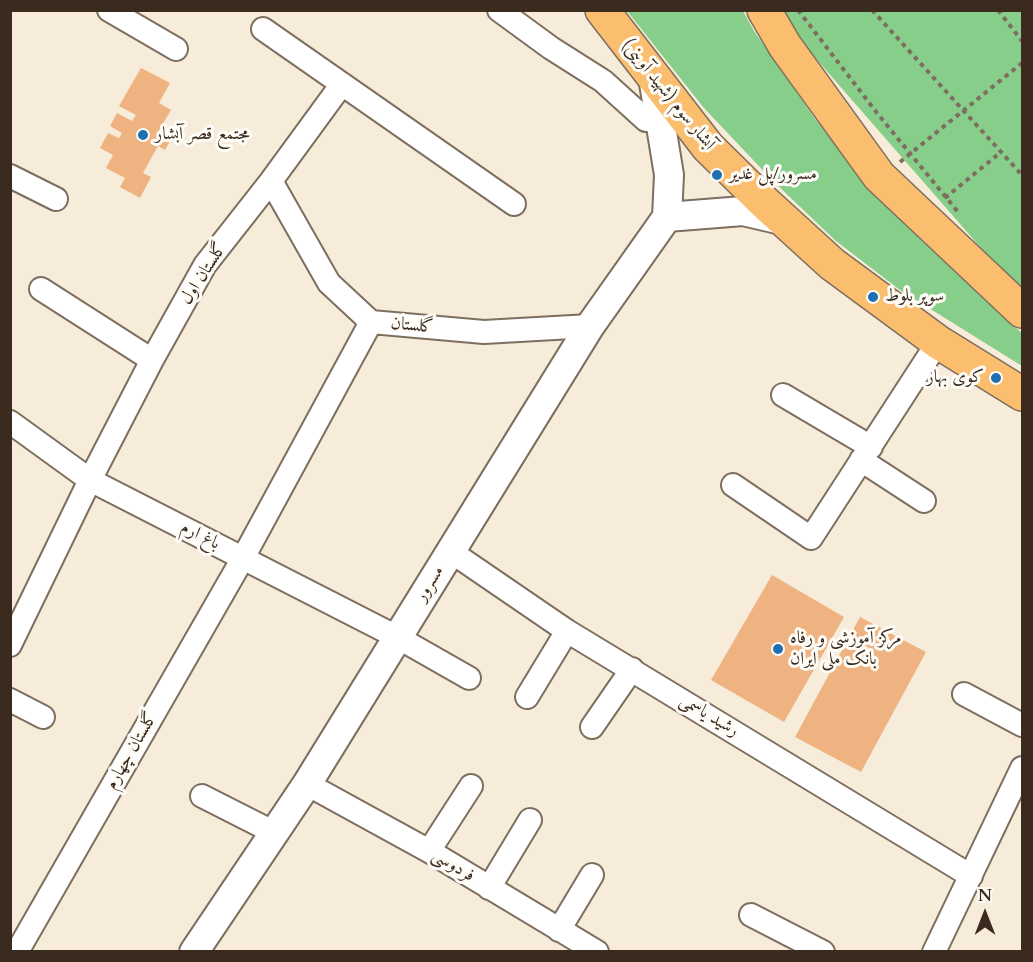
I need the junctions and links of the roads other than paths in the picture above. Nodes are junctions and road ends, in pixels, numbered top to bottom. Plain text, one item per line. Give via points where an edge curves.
1 (109, 10) edge
2 (499, 10) edge
3 (602, 10) edge
4 (764, 10) edge
5 (262, 28) dead end
6 (176, 49) dead end
7 (653, 77) junction
8 (342, 84) junction
9 (646, 120) dead end
10 (10, 176) edge
11 (271, 181) junction
12 (56, 199) dead end
13 (514, 204) dead end
14 (667, 217) junction
15 (786, 221) junction
16 (41, 289) dead end
17 (1023, 311) edge
18 (371, 322) junction
19 (590, 327) junction
20 (938, 342) junction
21 (152, 360) junction
22 (783, 394) dead end
23 (1023, 394) edge
24 (10, 422) edge
25 (866, 454) junction
26 (90, 480) junction
27 (733, 485) dead end
28 (924, 501) dead end
29 (450, 551) junction
30 (243, 558) junction
31 (567, 630) junction
32 (397, 637) junction
33 (10, 645) edge
34 (632, 669) junction
35 (469, 678) dead end
36 (964, 694) dead end
37 (527, 697) dead end
38 (10, 700) edge
39 (43, 717) dead end
40 (1023, 725) edge
41 (592, 727) dead end
42 (1023, 768) edge
43 (307, 784) junction
44 (471, 786) dead end
45 (202, 796) dead end
46 (530, 820) dead end
47 (275, 833) junction
48 (429, 851) junction
49 (592, 875) dead end
50 (971, 876) junction
51 (489, 888) junction
52 (752, 915) dead end
53 (559, 930) junction
54 (21, 945) dead end
55 (592, 950) edge
56 (194, 951) edge
57 (823, 951) edge
58 (934, 951) edge

1 - 6 street
2 - 9 street via 603,81
3 - 7 main road, آبشار سوم (شهید آوینی)
4 - 17 main road via 785,46 879,176
5 - 8 street
7 - 14 street via 669,175
7 - 15 main road, آبشار سوم (شهید آوینی) via 708,147
8 - 11 street, گلستان اول
8 - 13 street
10 - 12 street
11 - 18 street, گلستان via 329,283
11 - 21 street, گلستان اول via 205,265
14 - 15 street via 743,211
14 - 19 street, مسرور
15 - 20 main road, آبشار سوم (شهید آوینی) via 832,264
16 - 21 street
18 - 19 street, گلستان via 484,332
18 - 30 street, گلستان چهارم
19 - 29 street, مسرور
20 - 23 main road, آبشار سوم (شهید آوینی)
20 - 25 street
21 - 26 street, گلستان اول
22 - 25 street
24 - 26 street, باغ ارم
25 - 27 street via 811,538
25 - 28 street
26 - 30 street, باغ ارم
26 - 33 street, گلستان اول
29 - 31 street, رشید یاسمی
29 - 32 street, مسرور
30 - 32 street, باغ ارم
30 - 54 street, گلستان چهارم
31 - 34 street, رشید یاسمی
31 - 37 street
32 - 35 street, باغ ارم
32 - 43 street, مسرور
34 - 41 street
34 - 50 street, رشید یاسمی
36 - 40 street
38 - 39 street
42 - 50 street
43 - 47 street, مسرور
43 - 48 street, فردوسی
44 - 48 street
45 - 47 street
46 - 51 street
47 - 56 street, مسرور
48 - 51 street, فردوسی
49 - 53 street
50 - 58 street
51 - 53 street, فردوسی
52 - 57 street
53 - 55 street, فردوسی

